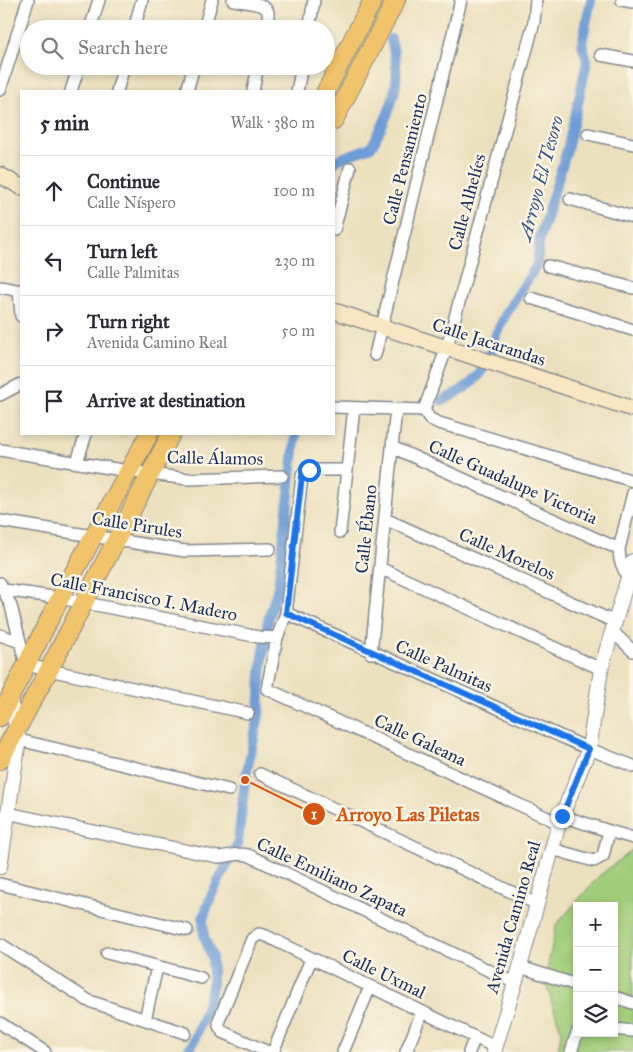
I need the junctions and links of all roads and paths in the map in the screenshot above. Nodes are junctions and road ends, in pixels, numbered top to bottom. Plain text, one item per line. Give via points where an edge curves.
1 (28, 0) edge
2 (100, 0) edge
3 (142, 0) edge
4 (212, 0) edge
5 (233, 0) edge
6 (314, 0) edge
7 (373, 0) edge
8 (396, 0) edge
9 (461, 0) edge
10 (536, 0) edge
11 (622, 0) edge
12 (633, 2) edge
13 (22, 20) edge
14 (93, 20) edge
15 (136, 20) edge
16 (206, 20) edge
17 (268, 20) edge
18 (311, 20) edge
19 (20, 26) edge
20 (602, 55) dead end
21 (633, 61) edge
22 (335, 74) edge
23 (76, 75) edge
24 (121, 75) edge
25 (191, 75) edge
26 (256, 75) edge
27 (300, 75) edge
28 (334, 75) edge
29 (0, 90) edge
30 (71, 90) edge
31 (117, 90) edge
32 (187, 90) edge
33 (253, 90) edge
34 (297, 90) edge
35 (327, 90) edge
36 (335, 118) edge
37 (588, 134) dead end
38 (633, 144) edge
39 (350, 168) dead end
40 (0, 175) edge
41 (20, 186) edge
42 (570, 199) dead end
43 (633, 217) edge
44 (335, 226) edge
45 (548, 266) dead end
46 (0, 287) edge
47 (633, 288) edge
48 (20, 290) edge
49 (532, 298) dead end
50 (335, 311) edge
51 (382, 326) junction
52 (633, 330) edge
53 (447, 348) junction
54 (375, 356) dead end
55 (20, 385) edge
56 (0, 395) edge
57 (335, 407) edge
58 (354, 408) junction
59 (396, 409) junction
60 (633, 409) edge
61 (424, 410) junction
62 (86, 435) edge
63 (147, 435) edge
64 (170, 435) edge
65 (392, 447) junction
66 (0, 450) edge
67 (77, 462) junction
68 (346, 470) junction
69 (128, 471) junction
70 (150, 474) junction
71 (282, 476) dead end
72 (633, 481) edge
73 (633, 493) edge
74 (385, 519) junction
75 (0, 521) edge
76 (340, 532) dead end
77 (93, 536) junction
78 (115, 539) junction
79 (270, 549) dead end
80 (619, 549) junction
81 (633, 561) edge
82 (380, 568) junction
83 (2, 586) edge
84 (628, 586) edge
85 (60, 598) junction
86 (83, 602) junction
87 (286, 613) junction
88 (613, 626) junction
89 (0, 636) edge
90 (274, 638) junction
91 (20, 642) junction
92 (633, 651) edge
93 (371, 652) junction
94 (26, 665) junction
95 (601, 669) junction
96 (49, 670) junction
97 (5, 699) edge
98 (248, 713) dead end
99 (0, 717) edge
100 (18, 734) junction
101 (589, 749) junction
102 (0, 760) edge
103 (633, 766) edge
104 (260, 774) dead end
105 (229, 790) dead end
106 (7, 813) junction
107 (561, 819) junction
108 (609, 831) junction
109 (633, 838) edge
110 (552, 849) junction
111 (0, 867) edge
112 (0, 884) edge
113 (537, 904) junction
114 (187, 930) dead end
115 (0, 944) edge
116 (107, 953) dead end
117 (311, 959) junction
118 (157, 967) junction
119 (520, 967) junction
120 (201, 978) dead end
121 (515, 983) junction
122 (573, 984) edge
123 (370, 987) junction
124 (618, 997) edge
125 (633, 1003) edge
126 (422, 1012) junction
127 (145, 1020) junction
128 (0, 1023) edge
129 (618, 1029) edge
130 (633, 1031) edge
131 (185, 1033) dead end
132 (576, 1037) edge
133 (475, 1038) junction
134 (494, 1049) edge
135 (45, 1052) edge
136 (268, 1052) edge
137 (272, 1052) edge
138 (343, 1052) edge
139 (406, 1052) edge
140 (470, 1052) edge
141 (571, 1052) edge

1 - 13 street
2 - 14 street
3 - 15 street
4 - 16 street
5 - 17 street via 262,5 267,8
6 - 18 street
7 - 22 main road
8 - 36 main road
9 - 51 street, Calle Pensamiento
10 - 53 street, Calle Alhelíes via 534,22
11 - 12 street
19 - 29 street
20 - 21 street
23 - 30 street
24 - 31 street
25 - 32 street
26 - 33 street
27 - 34 street
28 - 35 main road
37 - 38 street
39 - 44 street
40 - 41 main road
42 - 43 street
45 - 47 street
46 - 48 street
49 - 52 street
50 - 51 main road, Calle Jacarandas
51 - 53 main road, Calle Jacarandas
51 - 54 street, Calle Pensamiento
53 - 60 main road, Calle Jacarandas
53 - 61 street, Calle Alhelíes
55 - 56 street
57 - 58 street
58 - 59 street
58 - 68 street
59 - 61 street
59 - 65 street, Calle Ébano
61 - 72 street via 430,419 439,423
62 - 67 street
63 - 69 main road
64 - 70 main road
65 - 74 street, Calle Ébano
65 - 80 street, Calle Guadalupe Victoria
66 - 67 street, Calle Álamos
67 - 69 street, Calle Álamos
68 - 76 street
68 - 87 street via 309,470 302,476
69 - 70 street, Calle Álamos
69 - 77 main road
70 - 71 street, Calle Álamos via 188,479
70 - 78 main road
73 - 80 street
74 - 82 street, Calle Ébano
74 - 88 street, Calle Morelos
75 - 77 street, Calle Pirules
77 - 78 street, Calle Pirules
77 - 85 main road
78 - 79 street, Calle Pirules via 185,551
78 - 86 main road
80 - 84 street
81 - 84 street, Avenida Camino Real
82 - 93 street, Calle Ébano
82 - 95 street
83 - 85 street, Calle Francisco I. Madero
83 - 91 street via 12,606
84 - 88 street, Avenida Camino Real
85 - 86 street, Calle Francisco I. Madero
85 - 94 main road
86 - 90 street, Calle Francisco I. Madero
86 - 96 main road
87 - 90 street
87 - 93 street, Calle Palmitas
88 - 92 street, Calle Morelos
88 - 95 street, Avenida Camino Real
89 - 91 street
90 - 107 street, Calle Galeana via 267,689
91 - 94 street
93 - 101 street, Calle Palmitas
94 - 96 street
94 - 97 main road
95 - 101 street, Avenida Camino Real
96 - 98 street
96 - 100 main road
97 - 99 main road
97 - 100 street
100 - 102 main road
100 - 105 street
100 - 106 street
101 - 103 street, Calle Palmitas
101 - 107 street, Avenida Camino Real
104 - 113 street
106 - 111 street
106 - 121 street, Calle Emiliano Zapata via 209,855 227,857 242,854
107 - 108 street, Calle Galeana
107 - 110 street, Avenida Camino Real
108 - 109 street, Calle Galeana
108 - 110 street via 599,860
110 - 113 street, Avenida Camino Real
112 - 114 street
113 - 119 street, Avenida Camino Real
115 - 127 street via 89,1001
116 - 118 street
117 - 123 street, Calle Uxmal
117 - 136 street, Calle Uxmal via 266,936 258,934 252,939 218,1026 224,1032
117 - 137 street
118 - 120 street
118 - 127 street
119 - 121 street, Avenida Camino Real
119 - 122 street
121 - 134 street, Avenida Camino Real
123 - 126 street, Calle Uxmal
123 - 138 street
124 - 125 street
126 - 133 street, Calle Uxmal
126 - 139 street
127 - 131 street
128 - 135 street
129 - 130 street
132 - 141 street
133 - 134 street, Calle Uxmal
133 - 140 street

